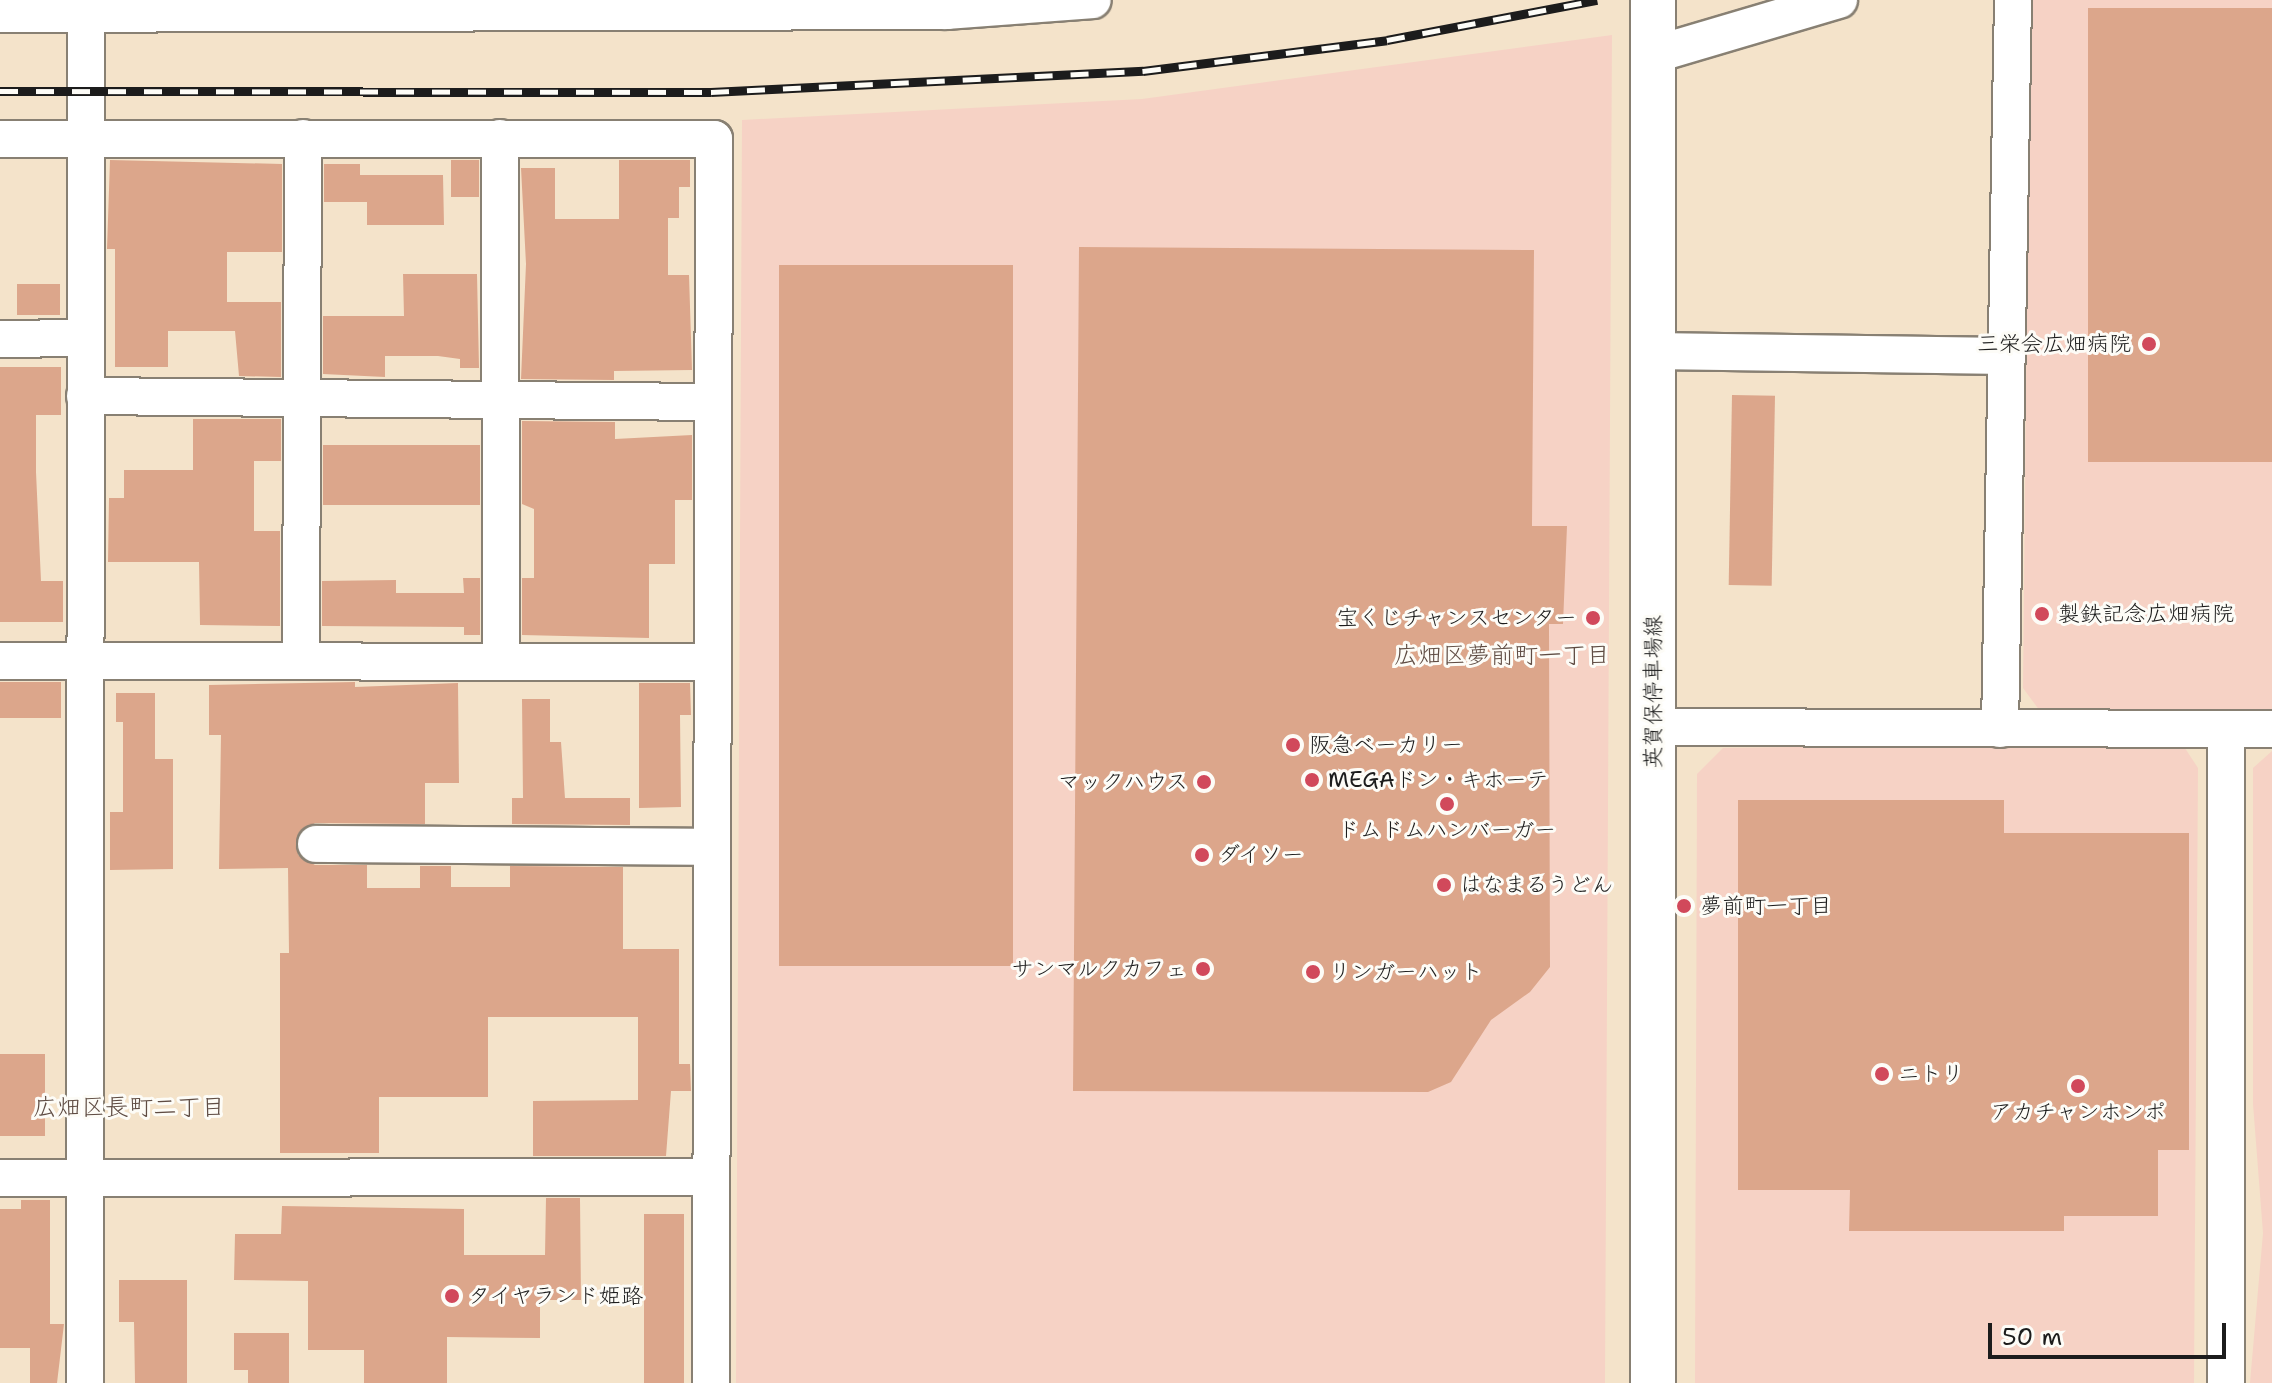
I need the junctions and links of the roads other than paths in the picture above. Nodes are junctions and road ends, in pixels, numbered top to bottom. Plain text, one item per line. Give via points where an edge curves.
1 (1093, 0) edge
2 (1653, 0) edge
3 (1839, 0) edge
4 (2013, 0) edge
5 (712, 6) edge
6 (86, 7) edge
7 (0, 14) edge
8 (1653, 55) junction
9 (86, 138) junction
10 (303, 138) junction
11 (500, 138) junction
12 (0, 139) edge
13 (85, 338) junction
14 (0, 339) edge
15 (1653, 351) junction
16 (2007, 356) junction
17 (85, 396) junction
18 (302, 397) junction
19 (500, 399) junction
20 (712, 402) junction
21 (0, 661) edge
22 (89, 661) junction
23 (301, 661) junction
24 (501, 662) junction
25 (712, 662) junction
26 (1653, 727) junction
27 (2000, 729) junction
28 (2226, 729) junction
29 (2272, 729) edge
30 (316, 844) dead end
31 (711, 847) junction
32 (86, 1177) junction
33 (710, 1177) junction
34 (0, 1178) edge
35 (85, 1383) edge
36 (711, 1383) edge
37 (1653, 1383) edge
38 (2226, 1383) edge

1 - 5 street via 947,11
2 - 8 main road, 英賀保停車場線
3 - 8 street
4 - 16 street
5 - 6 street
6 - 7 street
6 - 9 street
8 - 15 main road, 英賀保停車場線
9 - 10 street
9 - 12 street
9 - 13 street
10 - 11 street
10 - 18 street
11 - 19 street
11 - 20 street via 714,139
13 - 14 street
13 - 17 street
15 - 16 street
15 - 26 main road, 英賀保停車場線
16 - 27 street
17 - 18 street
17 - 22 street
18 - 19 street
18 - 23 street
19 - 20 street
19 - 24 street
20 - 25 street
21 - 22 street
22 - 23 street
22 - 32 street
23 - 24 street
24 - 25 street
25 - 31 street
26 - 27 street
26 - 37 main road, 英賀保停車場線
27 - 28 street
28 - 29 street
28 - 38 street
30 - 31 street
31 - 33 street
32 - 33 street
32 - 34 street
32 - 35 street
33 - 36 street

